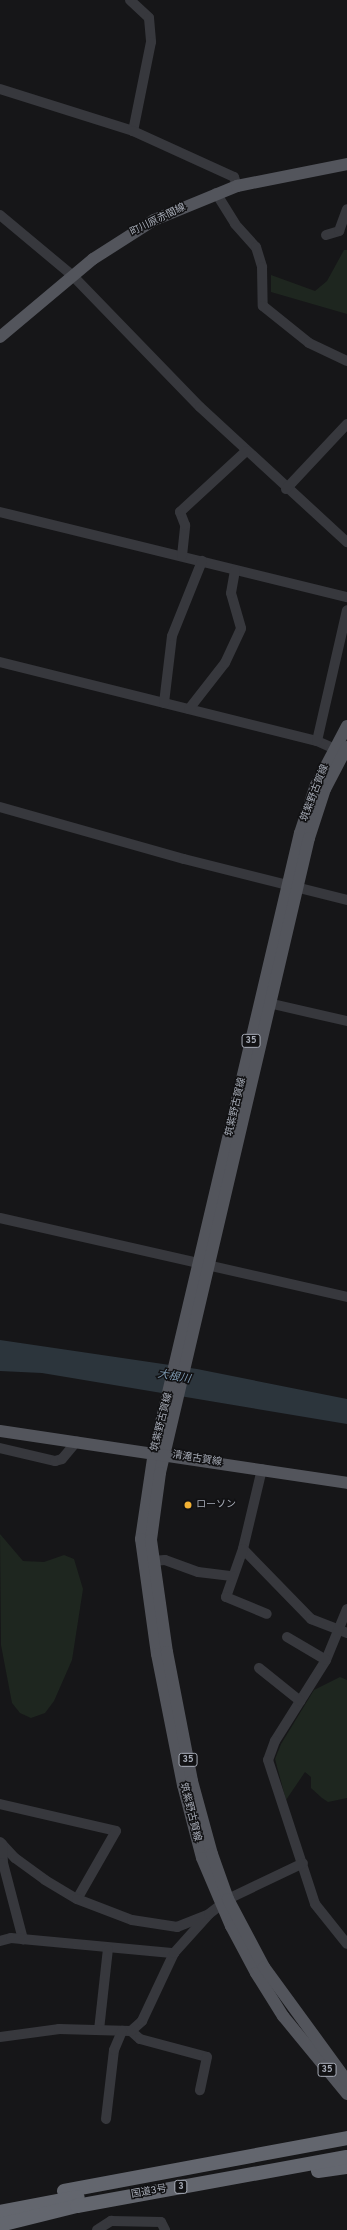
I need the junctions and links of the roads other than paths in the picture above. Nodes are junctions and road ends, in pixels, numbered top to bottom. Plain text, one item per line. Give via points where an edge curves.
1 (130, 0) edge
2 (0, 89) edge
3 (133, 131) junction
4 (346, 167) edge
5 (237, 186) junction
6 (216, 193) junction
7 (347, 209) edge
8 (0, 215) edge
9 (326, 235) dead end
10 (73, 276) junction
11 (0, 337) edge
12 (347, 361) edge
13 (347, 424) edge
14 (246, 451) junction
15 (286, 489) junction
16 (0, 512) edge
17 (347, 542) edge
18 (182, 556) junction
19 (202, 561) junction
20 (235, 570) junction
21 (347, 597) edge
22 (347, 610) edge
23 (0, 662) edge
24 (164, 703) junction
25 (189, 709) junction
26 (347, 726) edge
27 (317, 740) junction
28 (347, 747) edge
29 (333, 748) junction
30 (0, 807) edge
31 (293, 886) junction
32 (347, 900) edge
33 (266, 1002) junction
34 (347, 1021) edge
35 (0, 1218) edge
36 (205, 1263) junction
37 (347, 1297) edge
38 (0, 1431) edge
39 (78, 1441) junction
40 (0, 1448) edge
41 (160, 1452) junction
42 (262, 1469) junction
43 (347, 1483) edge
44 (243, 1549) junction
45 (152, 1561) junction
46 (232, 1576) junction
47 (347, 1609) edge
48 (266, 1614) dead end
49 (343, 1632) edge
50 (287, 1637) dead end
51 (326, 1660) junction
52 (259, 1668) dead end
53 (300, 1701) junction
54 (0, 1804) edge
55 (1, 1843) edge
56 (302, 1863) junction
57 (77, 1899) junction
58 (225, 1901) junction
59 (208, 1914) junction
60 (24, 1940) junction
61 (0, 1941) edge
62 (347, 1944) edge
63 (108, 1949) junction
64 (174, 1952) junction
65 (99, 2030) junction
66 (127, 2031) junction
67 (0, 2037) edge
68 (347, 2081) edge
69 (200, 2090) dead end
70 (347, 2094) edge
71 (106, 2119) dead end
72 (347, 2133) edge
73 (347, 2138) edge
74 (300, 2145) junction
75 (347, 2148) edge
76 (347, 2157) edge
77 (347, 2167) edge
78 (0, 2212) edge
79 (17, 2214) junction
80 (0, 2225) edge
81 (97, 2230) edge
82 (165, 2230) edge

1 - 3 street via 149,18 151,42
2 - 3 street
3 - 5 street via 234,177
4 - 5 main road, 町川原赤間線
5 - 6 main road, 町川原赤間線
6 - 10 main road, 町川原赤間線 via 125,236
6 - 12 street via 235,224 256,247 262,267 263,306 309,343
7 - 9 street via 339,231
8 - 10 street
10 - 11 main road, 町川原赤間線
10 - 14 street
13 - 15 street
14 - 15 street
14 - 18 street via 180,512 185,525
15 - 17 street
16 - 18 street
18 - 19 street
19 - 20 street
19 - 24 street via 172,636
20 - 21 street
20 - 25 street via 231,593 241,628 225,663
22 - 27 street
23 - 24 street
24 - 25 street
25 - 27 street
26 - 29 main road, 筑紫野古賀線 / 35
27 - 29 street
28 - 31 main road, 筑紫野古賀線 / 35 via 316,814
29 - 31 main road, 筑紫野古賀線 / 35 via 308,809
30 - 31 street
31 - 32 street
31 - 33 main road, 筑紫野古賀線 / 35
33 - 34 street
33 - 36 main road, 筑紫野古賀線 / 35
35 - 36 street
36 - 37 street
36 - 41 main road, 筑紫野古賀線 / 35
38 - 39 main road, 清滝古賀線
39 - 40 street via 62,1459 55,1461
39 - 41 main road, 清滝古賀線
41 - 42 main road, 清滝古賀線
41 - 45 main road, 筑紫野古賀線 / 35 via 152,1521
41 - 58 main road, 筑紫野古賀線 / 35 via 142,1520 144,1575 183,1785 202,1858
42 - 43 main road, 清滝古賀線
42 - 44 street
44 - 46 street
44 - 49 street via 311,1618
45 - 46 street via 165,1560 198,1572
45 - 58 main road, 筑紫野古賀線 / 35 via 192,1781
46 - 48 street via 226,1597
47 - 49 street
49 - 51 street
50 - 51 street
51 - 53 street
52 - 53 street
53 - 56 street via 275,1741 268,1760
54 - 57 street via 116,1831
55 - 57 street via 39,1876
55 - 60 street via 10,1894
56 - 58 street
56 - 62 street via 315,1904
57 - 59 street via 132,1920 170,1926
58 - 59 street
58 - 68 main road, 筑紫野古賀線 / 35 via 264,1967
58 - 70 main road, 筑紫野古賀線 / 35 via 283,2016
59 - 64 street
60 - 61 street
60 - 63 street
63 - 64 street
63 - 65 street
64 - 66 street via 142,2021
65 - 66 street
65 - 67 street via 59,2029
66 - 69 street via 140,2039 207,2057
66 - 71 street via 114,2050
72 - 74 highway
73 - 74 highway
74 - 79 highway via 71,2190 29,2201
75 - 79 highway, 国道3号 / 3
76 - 79 highway, 国道3号 / 3 via 77,2206
77 - 79 highway via 30,2222
78 - 79 highway, 国道3号 / 3
79 - 80 highway, 国道3号 / 3
81 - 82 street via 111,2221 161,2222

